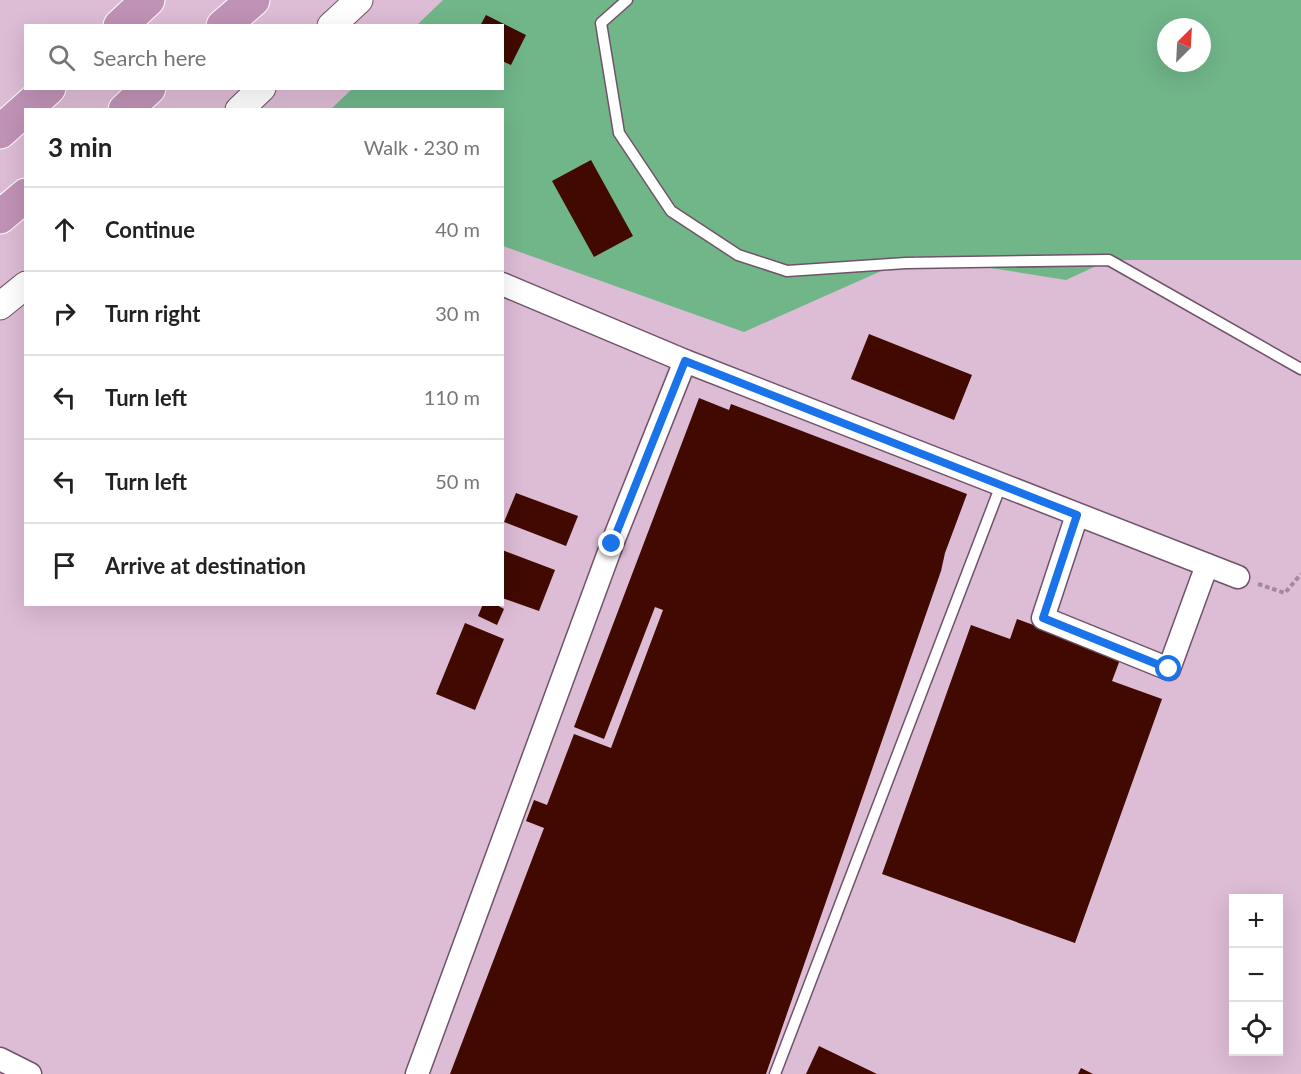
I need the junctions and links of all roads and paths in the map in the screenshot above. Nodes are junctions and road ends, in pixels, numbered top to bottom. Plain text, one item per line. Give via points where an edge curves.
1 (148, 0) edge
2 (253, 0) edge
3 (360, 0) edge
4 (627, 0) edge
5 (122, 24) edge
6 (225, 24) edge
7 (333, 24) edge
8 (47, 90) edge
9 (147, 90) edge
10 (260, 90) edge
11 (27, 108) edge
12 (127, 108) edge
13 (241, 108) edge
14 (24, 110) edge
15 (0, 132) edge
16 (24, 197) edge
17 (0, 218) edge
18 (504, 285) edge
19 (24, 287) edge
20 (0, 306) edge
21 (685, 361) junction
22 (1301, 369) edge
23 (1001, 485) junction
24 (1077, 515) junction
25 (1207, 565) junction
26 (1301, 574) edge
27 (1238, 577) joint
28 (0, 1059) edge
29 (30, 1074) edge
30 (417, 1074) edge
31 (775, 1074) edge

1 - 5 highway
2 - 6 highway
3 - 7 street
4 - 22 lane via 601,23 620,133 671,212 738,255 787,271 906,262 1109,260
8 - 11 highway
9 - 12 highway
10 - 13 street
14 - 15 highway
16 - 17 highway
18 - 21 street
19 - 20 street
21 - 23 street
21 - 30 street via 612,544
23 - 24 street
23 - 31 lane
24 - 25 street
24 - 25 street via 1043,618 1169,669
25 - 27 street
26 - 27 path via 1285,593
28 - 29 street

